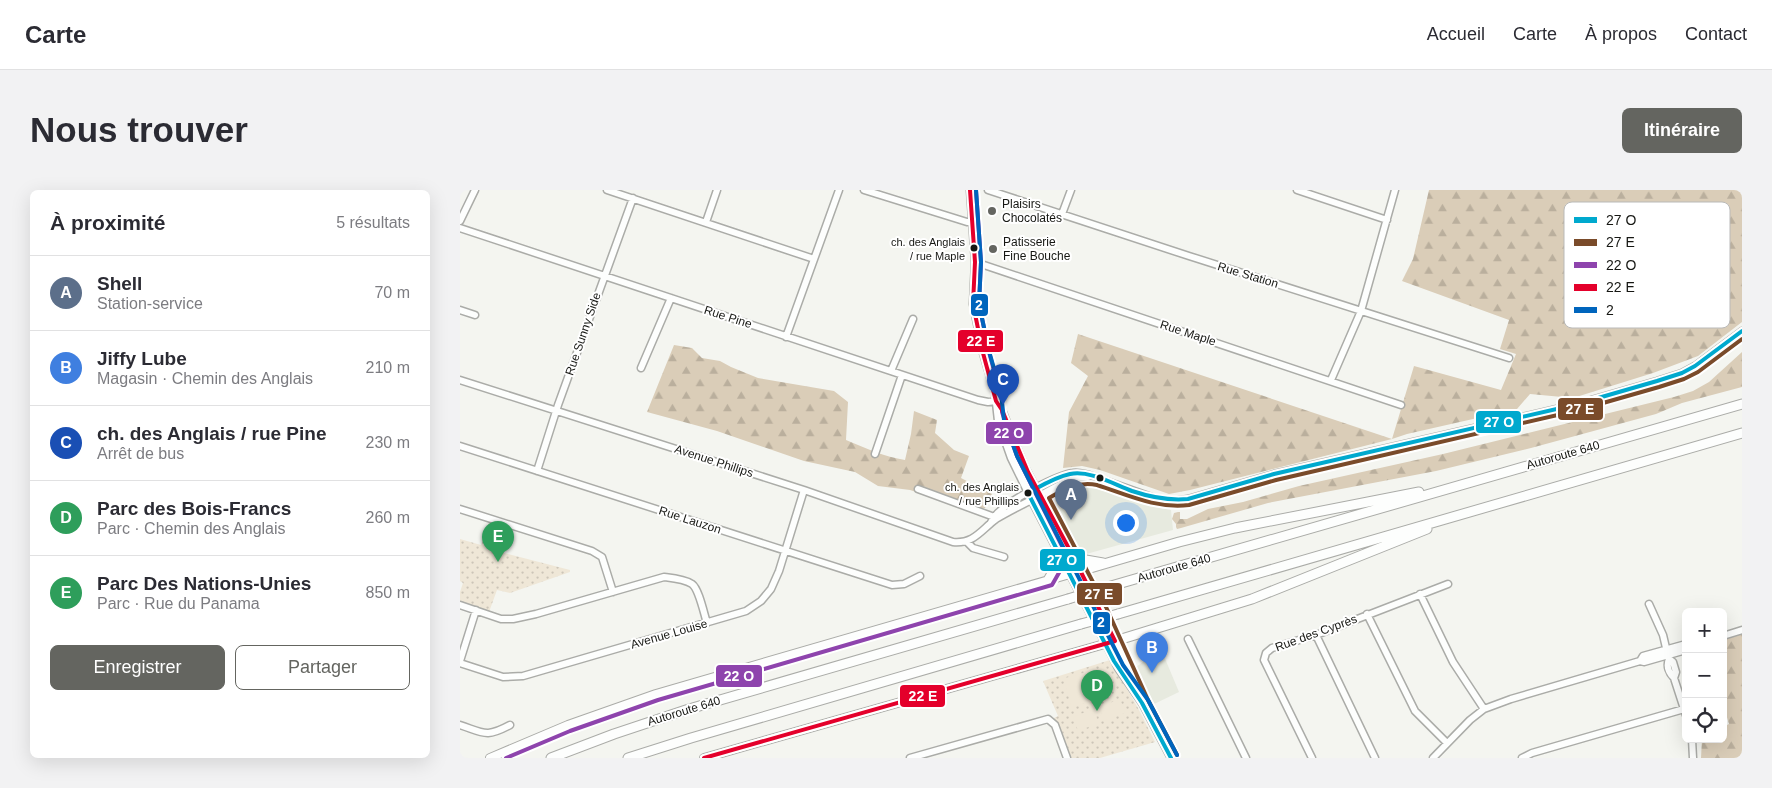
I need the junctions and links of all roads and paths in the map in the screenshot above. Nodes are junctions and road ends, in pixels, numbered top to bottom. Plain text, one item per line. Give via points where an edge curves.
1 (475, 190) edge
2 (607, 190) edge
3 (717, 190) edge
4 (838, 190) edge
5 (864, 190) edge
6 (970, 190) edge
7 (988, 190) edge
8 (1071, 190) edge
9 (1297, 190) edge
10 (1395, 190) edge
11 (633, 198) junction
12 (1062, 214) junction
13 (1388, 220) junction
14 (460, 222) edge
15 (706, 222) junction
16 (972, 222) junction
17 (460, 228) edge
18 (814, 259) junction
19 (976, 262) junction
20 (604, 276) junction
21 (671, 298) junction
22 (460, 310) edge
23 (1361, 311) junction
24 (475, 315) dead end
25 (913, 319) dead end
26 (1742, 332) edge
27 (786, 337) junction
28 (1509, 358) dead end
29 (641, 368) dead end
30 (891, 371) junction
31 (902, 375) junction
32 (460, 380) edge
33 (1331, 380) junction
34 (996, 401) junction
35 (1742, 404) edge
36 (1401, 405) dead end
37 (556, 411) junction
38 (1742, 433) edge
39 (460, 446) edge
40 (875, 454) dead end
41 (537, 470) junction
42 (1458, 486) junction
43 (918, 489) dead end
44 (804, 490) junction
45 (1039, 492) junction
46 (1030, 496) junction
47 (460, 509) edge
48 (1476, 510) junction
49 (996, 518) junction
50 (967, 542) junction
51 (785, 551) junction
52 (1060, 555) junction
53 (1004, 557) dead end
54 (1074, 558) junction
55 (1106, 563) junction
56 (1080, 571) junction
57 (1070, 574) junction
58 (920, 576) dead end
59 (1046, 581) junction
60 (1448, 584) dead end
61 (613, 592) junction
62 (1420, 594) junction
63 (1649, 604) dead end
64 (460, 605) edge
65 (476, 610) junction
66 (1367, 614) junction
67 (707, 623) junction
68 (1742, 630) edge
69 (1316, 635) junction
70 (1727, 635) edge
71 (1188, 639) dead end
72 (1115, 641) junction
73 (1106, 644) junction
74 (1682, 646) edge
75 (1682, 651) edge
76 (1667, 654) junction
77 (460, 662) edge
78 (1142, 703) junction
79 (1682, 703) edge
80 (1484, 709) junction
81 (1682, 713) edge
82 (460, 725) edge
83 (510, 725) dead end
84 (1692, 743) edge
85 (1447, 744) junction
86 (490, 758) edge
87 (550, 758) edge
88 (628, 758) edge
89 (704, 758) edge
90 (910, 758) edge
91 (1067, 758) edge
92 (1171, 758) edge
93 (1246, 758) edge
94 (1312, 758) edge
95 (1376, 758) edge
96 (1433, 758) edge
97 (1522, 758) edge
98 (1693, 758) edge

1 - 14 street
2 - 11 street
3 - 15 street
4 - 18 street
5 - 16 street
6 - 16 street
7 - 12 street, Rue Station
8 - 12 street
9 - 13 street
10 - 13 street
11 - 15 street
11 - 20 street, Rue Sunny Side
12 - 23 street, Rue Station
13 - 23 street
15 - 18 street
16 - 19 street
17 - 20 street, Rue Pine
18 - 27 street
19 - 33 street, Rue Maple
19 - 34 street via 974,316
20 - 21 street, Rue Pine
20 - 37 street, Rue Sunny Side
21 - 27 street, Rue Pine
21 - 29 street
22 - 24 street
23 - 28 street, Rue Station
23 - 33 street
25 - 30 street
26 - 45 street via 1690,368 1657,381 1577,404 1280,473 1188,499 1160,500 1073,473 1059,477
27 - 30 street, Rue Pine
30 - 31 street, Rue Pine
31 - 34 street, Rue Pine via 978,400
31 - 40 street
32 - 37 street, Avenue Phillips
33 - 36 street, Rue Maple
34 - 45 street
34 - 46 street via 1002,433
35 - 42 highway, Autoroute 640
37 - 41 street, Rue Sunny Side
37 - 44 street, Avenue Phillips
38 - 48 highway
39 - 41 street, Rue Lauzon
41 - 51 street, Rue Lauzon
42 - 55 highway via 1235,528
42 - 87 highway, Autoroute 640, bridge via 689,709
43 - 49 street
44 - 50 street, Avenue Phillips via 948,541
44 - 51 street, Avenue Louise
45 - 46 street
45 - 54 street
46 - 49 street via 1008,504
46 - 52 street
47 - 61 street via 602,557
48 - 72 highway via 1252,599
48 - 88 highway, bridge
49 - 50 street
50 - 53 street, Avenue Phillips via 973,548
51 - 58 street, Rue Lauzon via 892,585 904,584
51 - 67 street, Avenue Louise via 772,589 761,601 746,611
52 - 57 street
52 - 59 main road
54 - 55 highway
54 - 56 street
55 - 56 highway
56 - 57 main road
56 - 72 street
57 - 59 main road
57 - 73 street
59 - 86 main road via 656,694 568,725
60 - 62 street, Rue des Cyprès
61 - 65 street via 513,620
61 - 67 street via 664,577 678,579 695,589
62 - 66 street, Rue des Cyprès
62 - 80 street via 1453,662
63 - 76 street via 1663,635
64 - 65 street
65 - 77 street
66 - 69 street, Rue des Cyprès
66 - 85 street via 1415,711
67 - 77 street, Avenue Louise via 523,676 503,677
68 - 70 street
69 - 94 street, Rue des Cyprès via 1272,648 1264,660
69 - 95 street
71 - 93 street
72 - 73 main road
72 - 78 street
73 - 78 street
73 - 89 main road
74 - 76 street
75 - 76 street
76 - 79 street via 1673,662
76 - 80 street
78 - 92 street
80 - 85 street
81 - 97 street
82 - 83 street via 489,734
84 - 98 street
85 - 96 street
90 - 91 street via 1048,719 1055,725

